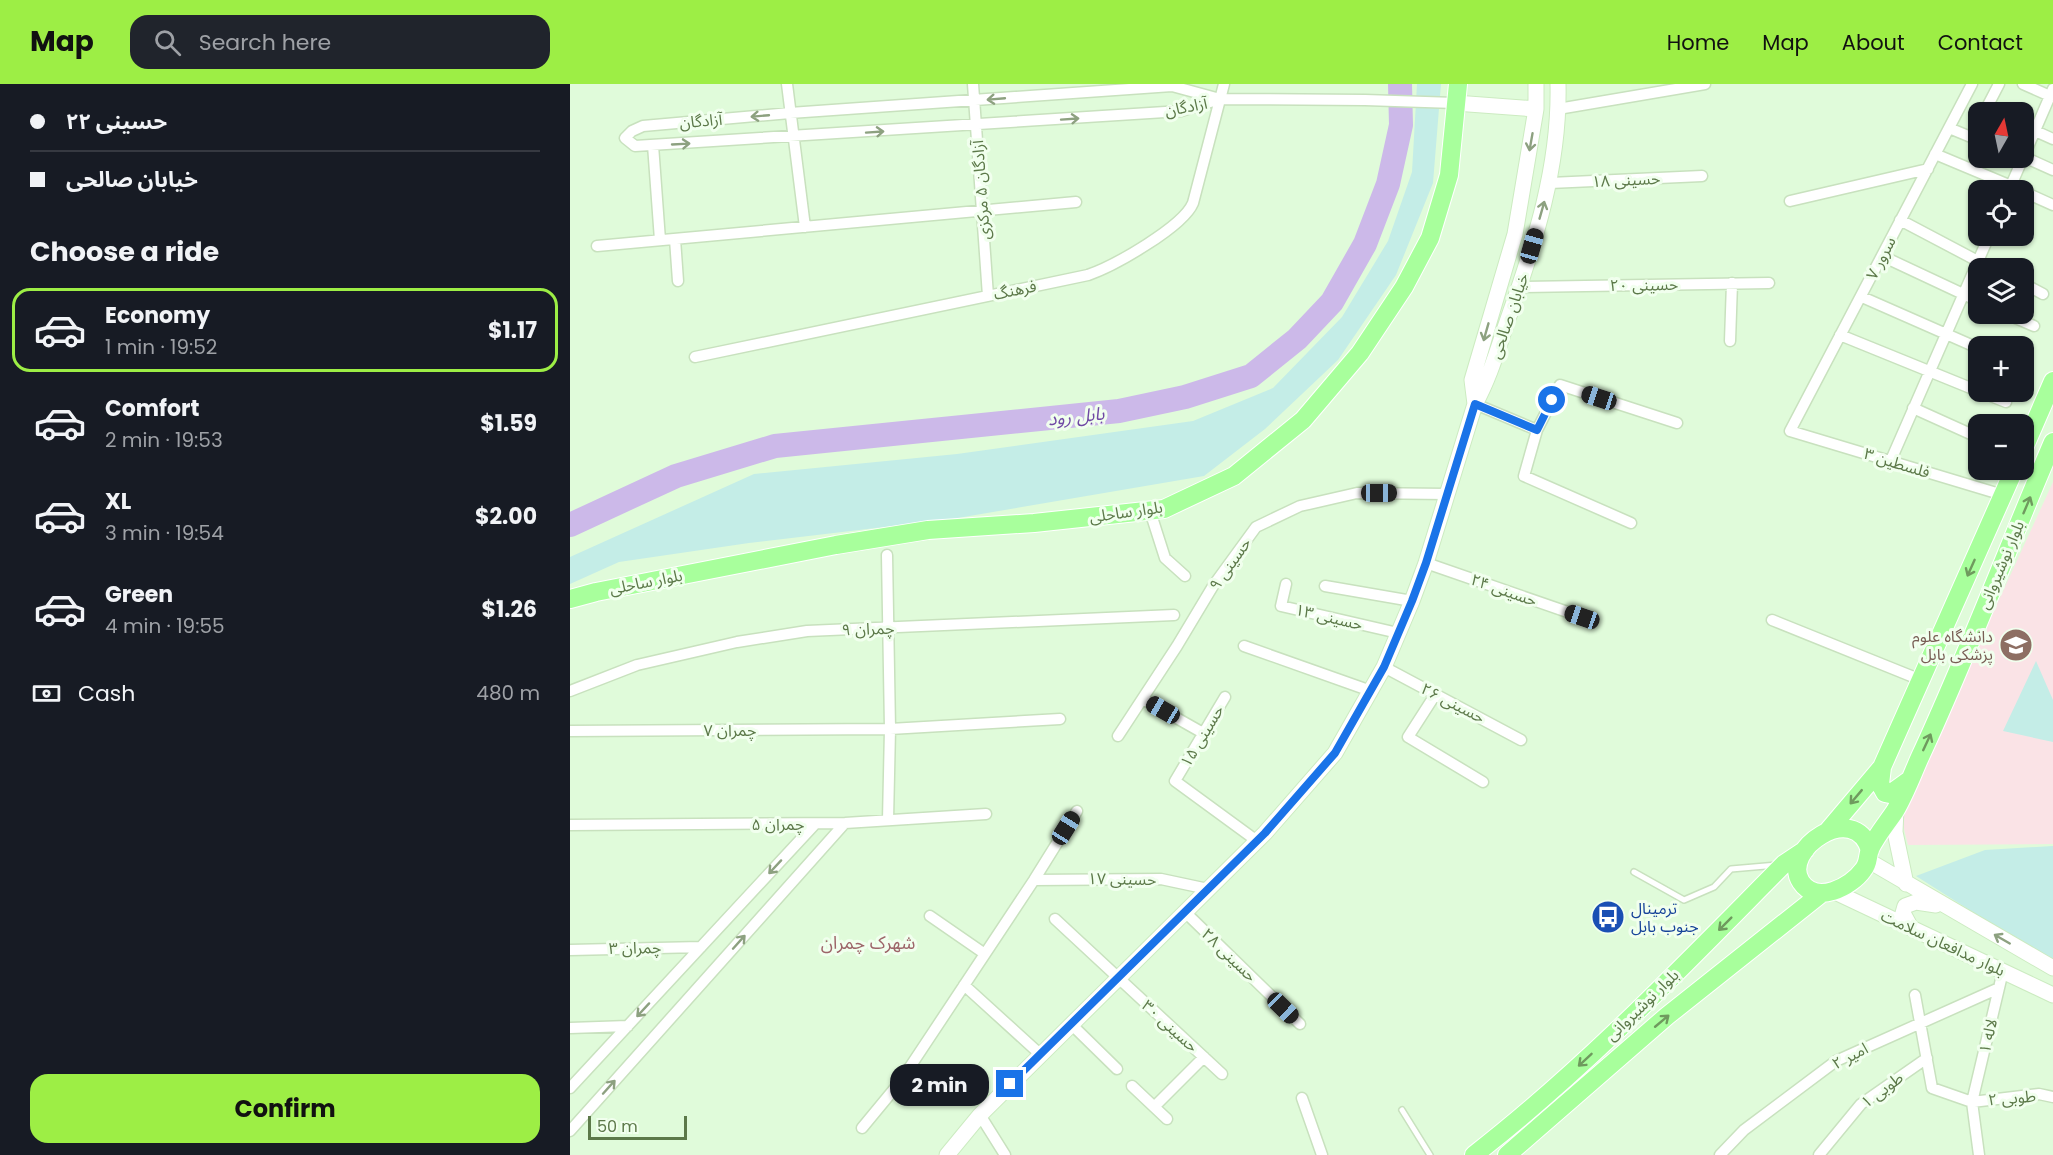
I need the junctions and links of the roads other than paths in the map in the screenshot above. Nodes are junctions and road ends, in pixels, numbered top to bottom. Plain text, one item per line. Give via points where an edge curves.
1 (787, 84) edge
2 (973, 84) edge
3 (1032, 84) edge
4 (1224, 84) edge
5 (1458, 84) edge
6 (1536, 84) edge
7 (1557, 84) edge
8 (1705, 84) edge
9 (1972, 84) edge
10 (1999, 84) edge
11 (2023, 84) edge
12 (1651, 89) edge
13 (2051, 92) edge
14 (1033, 96) junction
15 (1220, 99) junction
16 (974, 100) junction
17 (1990, 102) edge
18 (1455, 103) junction
19 (1536, 109) junction
20 (1558, 109) junction
21 (790, 113) junction
22 (976, 125) junction
23 (1949, 128) junction
24 (2035, 130) joint
25 (1968, 136) edge
26 (793, 137) junction
27 (2053, 139) edge
28 (653, 145) junction
29 (1935, 154) junction
30 (2034, 162) edge
31 (1928, 169) junction
32 (2053, 170) edge
33 (1702, 176) dead end
34 (1994, 180) edge
35 (1550, 183) junction
36 (2034, 197) edge
37 (1790, 201) dead end
38 (1076, 202) dead end
39 (2053, 205) edge
40 (982, 211) junction
41 (1900, 219) junction
42 (805, 227) junction
43 (675, 239) junction
44 (660, 240) junction
45 (597, 246) dead end
46 (1882, 256) junction
47 (1970, 258) edge
48 (678, 282) dead end
49 (1732, 283) junction
50 (1769, 283) dead end
51 (1968, 283) edge
52 (1520, 287) junction
53 (2034, 289) edge
54 (1963, 294) junction
55 (2043, 294) dead end
56 (988, 296) junction
57 (1968, 296) edge
58 (1862, 297) junction
59 (2029, 324) edge
60 (2034, 326) dead end
61 (1946, 333) junction
62 (1840, 334) junction
63 (1730, 341) dead end
64 (1968, 343) edge
65 (695, 357) dead end
66 (1930, 370) junction
67 (2053, 381) edge
68 (1968, 386) edge
69 (1475, 404) junction
70 (1913, 408) junction
71 (1677, 423) dead end
72 (2034, 425) edge
73 (1537, 430) junction
74 (1790, 431) joint
75 (1968, 433) edge
76 (2053, 442) edge
77 (1891, 460) junction
78 (2010, 480) edge
79 (1448, 494) junction
80 (2003, 495) junction
81 (1149, 511) junction
82 (1632, 523) dead end
83 (887, 555) dead end
84 (1426, 563) junction
85 (1185, 576) dead end
86 (1286, 584) dead end
87 (1325, 586) dead end
88 (570, 599) edge
89 (1412, 601) junction
90 (1174, 615) dead end
91 (1582, 617) dead end
92 (1772, 620) dead end
93 (887, 629) junction
94 (1398, 633) junction
95 (1244, 646) dead end
96 (1384, 667) junction
97 (1921, 680) junction
98 (570, 691) edge
99 (1371, 691) junction
100 (1435, 695) junction
101 (1225, 697) dead end
102 (1143, 699) junction
103 (1060, 719) dead end
104 (890, 729) junction
105 (570, 731) edge
106 (1203, 733) junction
107 (1118, 736) dead end
108 (1521, 740) dead end
109 (1882, 766) junction
110 (1909, 780) junction
111 (1483, 782) dead end
112 (1896, 809) junction
113 (1077, 811) dead end
114 (986, 814) dead end
115 (888, 820) junction
116 (845, 823) junction
117 (814, 824) junction
118 (570, 825) edge
119 (1827, 832) junction
120 (1257, 841) junction
121 (1804, 850) junction
122 (1869, 855) junction
123 (1784, 864) junction
124 (1634, 872) dead end
125 (1034, 879) junction
126 (1906, 884) junction
127 (1208, 890) junction
128 (1827, 892) junction
129 (1945, 906) junction
130 (1185, 912) junction
131 (930, 916) dead end
132 (1055, 919) dead end
133 (1910, 926) junction
134 (701, 947) junction
135 (570, 950) edge
136 (985, 954) junction
137 (2053, 968) edge
138 (2003, 971) junction
139 (1118, 979) junction
140 (964, 985) junction
141 (1999, 988) junction
142 (1915, 995) dead end
143 (2053, 995) edge
144 (1920, 1022) junction
145 (1071, 1024) junction
146 (1299, 1024) dead end
147 (628, 1026) junction
148 (570, 1028) edge
149 (1041, 1054) junction
150 (1204, 1057) junction
151 (1927, 1058) junction
152 (1117, 1069) dead end
153 (1222, 1074) dead end
154 (1132, 1086) dead end
155 (570, 1088) edge
156 (2053, 1097) edge
157 (1302, 1098) dead end
158 (1972, 1102) junction
159 (1154, 1107) junction
160 (1402, 1110) dead end
161 (980, 1114) junction
162 (1167, 1119) dead end
163 (862, 1128) dead end
164 (570, 1131) edge
165 (946, 1155) edge
166 (1005, 1155) edge
167 (1322, 1155) edge
168 (1430, 1155) edge
169 (1474, 1155) edge
170 (1506, 1155) edge
171 (1720, 1155) edge
172 (1819, 1155) edge
173 (1979, 1155) edge

1 - 21 street
2 - 16 street, آزادگان ۵ مرکزی
3 - 14 street
4 - 15 street, فرهنگ
5 - 18 main road, بلوار ساحلی
6 - 19 main road, خيابان صالحی
7 - 20 main road, خيابان صالحی
8 - 12 street
9 - 23 street, سرور ۷
10 - 17 street
11 - 13 street
12 - 20 street
13 - 24 street
14 - 15 street, آزادگان via 1172,86
14 -> 16 street, آزادگان
15 - 18 street
22 -> 15 street, آزادگان via 1180,111
15 - 56 street, فرهنگ via 1193,203 1182,220 1097,272
16 - 21 street, آزادگان
16 - 22 street, آزادگان ۵ مرکزی
18 - 19 main road
18 - 81 main road, بلوار ساحلی via 1449,175 1430,238 1404,287 1360,353 1303,420 1234,476 1164,509
19 -> 69 main road, خيابان صالحی via 1515,234 1472,380
20 - 35 main road, خيابان صالحی
21 - 26 street
21 -> 28 street, آزادگان via 643,126 625,138 635,146
26 -> 22 street, آزادگان
22 - 40 street, آزادگان ۵ مرکزی
23 - 25 street
23 - 29 street, سرور ۷
24 - 27 street
28 -> 26 street, آزادگان
26 - 42 street
28 - 44 street
29 - 31 street, سرور ۷
29 - 34 street
30 - 32 street
31 - 37 street
31 - 41 street, سرور ۷
33 - 35 street, حسینی ۱۸
52 -> 35 main road, خيابان صالحی
36 - 39 street
38 - 40 street
40 - 42 street
40 - 56 street, آزادگان ۵ مرکزی
41 - 46 street, سرور ۷
41 - 47 street
42 - 43 street
43 - 44 street
43 - 48 street
44 - 45 street
46 - 54 street
46 - 58 street, سرور ۷
49 - 50 street, حسینی ٢٠
49 - 52 street, حسینی ٢٠
49 - 63 street
51 - 54 street
52 - 69 main road, خيابان صالحی
53 - 55 street
54 - 57 street
54 - 61 street
56 - 65 street, فرهنگ
58 - 61 street
58 - 62 street, سرور ۷
59 - 60 street
61 - 64 street
61 - 66 street
62 - 66 street
62 - 74 street, سرور ۷
66 - 68 street
66 - 70 street
67 - 72 main road
69 - 73 street
69 - 79 main road, خيابان صالحی
70 - 75 street
70 - 77 street
71 - 73 street via 1560,385
73 - 82 street via 1524,477
74 - 77 street, فلسطین ۳
110 -> 76 main road, بلوار نوشیروانی
77 - 80 street, فلسطین ۳
78 - 80 main road, بلوار نوشیروانی
79 - 84 main road, خيابان صالحی
79 - 102 street, حسینی ٩ via 1357,493 1300,506 1256,527
80 -> 97 main road, بلوار نوشیروانی
81 - 85 street via 1165,558
81 - 88 main road, بلوار ساحلی via 928,530
83 - 93 street
84 - 89 main road, خيابان صالحی
84 - 91 street, حسینی ۲۴
86 - 94 street, حسینی ۱۳ via 1281,606
87 - 89 street
89 - 94 main road, خيابان صالحی
90 - 93 street, چمران ۹
92 - 97 street
93 - 98 street, چمران ۹ via 807,631 737,642 638,665
93 - 104 street
94 - 96 main road, خيابان صالحی
95 - 99 street
96 - 99 main road, خيابان صالحی
96 - 100 street, حسینی ۲۶
97 - 109 main road, بلوار نوشیروانی
99 - 120 main road, خيابان صالحی via 1335,753
100 - 108 street, حسینی ۲۶
100 - 111 street via 1408,738
101 - 106 street, حسینی ۱۵
102 - 106 street
102 - 107 street, حسینی ٩
103 - 104 street, چمران ۷
104 - 105 street, چمران ۷
104 - 115 street
106 - 120 street, حسینی ۱۵ via 1175,781
109 - 110 main road via 1880,784 1885,793 1898,790
109 -> 119 main road, بلوار نوشیروانی
110 - 112 main road, بلوار نوشیروانی
112 - 122 main road, بلوار نوشیروانی
112 - 126 main road via 1895,832
113 - 125 street
114 - 115 street, چمران ۵
115 - 116 street, چمران ۵
116 - 117 street, چمران ۵
164 -> 116 street
117 - 118 street, چمران ۵
117 -> 134 street
119 - 121 main road
119 - 122 main road via 1857,830 1866,838
120 - 127 main road, خيابان صالحی
121 - 123 main road, بلوار نوشیروانی
121 - 128 main road via 1797,871 1801,882 1810,890
122 - 126 main road, بلوار مدافعان سلامت
122 - 128 main road via 1856,878
123 - 124 lane via 1731,869 1714,887 1684,900
123 -> 169 main road, بلوار نوشیروانی via 1647,1003 1528,1113
125 - 127 street, حسینی ۱۷ via 1161,879
125 - 136 street
126 - 129 main road, بلوار مدافعان سلامت
127 - 130 main road, خيابان صالحی
128 - 133 main road, بلوار مدافعان سلامت
170 -> 128 main road, بلوار نوشیروانی via 1667,1017
129 - 133 main road via 1911,902 1904,913
137 -> 129 main road, بلوار مدافعان سلامت
130 - 139 main road, خيابان صالحی
130 - 146 street, حسینی ۲۸
131 - 136 street
132 - 139 street, حسینی ۳۰
133 - 138 main road, بلوار مدافعان سلامت
134 - 135 street, چمران ۳
134 -> 147 street
136 - 140 street
138 - 141 street, لاله ۱
138 - 143 main road, بلوار مدافعان سلامت
139 - 145 main road, خيابان صالحی
139 - 150 street, حسینی ۳۰
140 - 149 street
140 - 163 street via 900,1082
141 - 144 street, امیر ۲
141 - 158 street, لاله ۱
142 - 144 street
144 - 151 street
144 - 171 street, امیر ۲ via 1836,1061 1744,1130
145 - 149 main road, خيابان صالحی
145 - 152 street
147 - 148 street
147 - 155 street
149 - 161 main road, خيابان صالحی
150 - 153 street, حسینی ۳۰
150 - 159 street
151 - 158 street, طوبی ۲ via 1932,1089
151 - 172 street, طوبی ۱ via 1861,1104
154 - 159 street
156 - 158 street, طوبی ۲ via 2039,1094
157 - 167 street
158 - 173 street
159 - 162 street
160 - 168 lane
161 - 165 main road, خيابان صالحی
161 - 166 street

